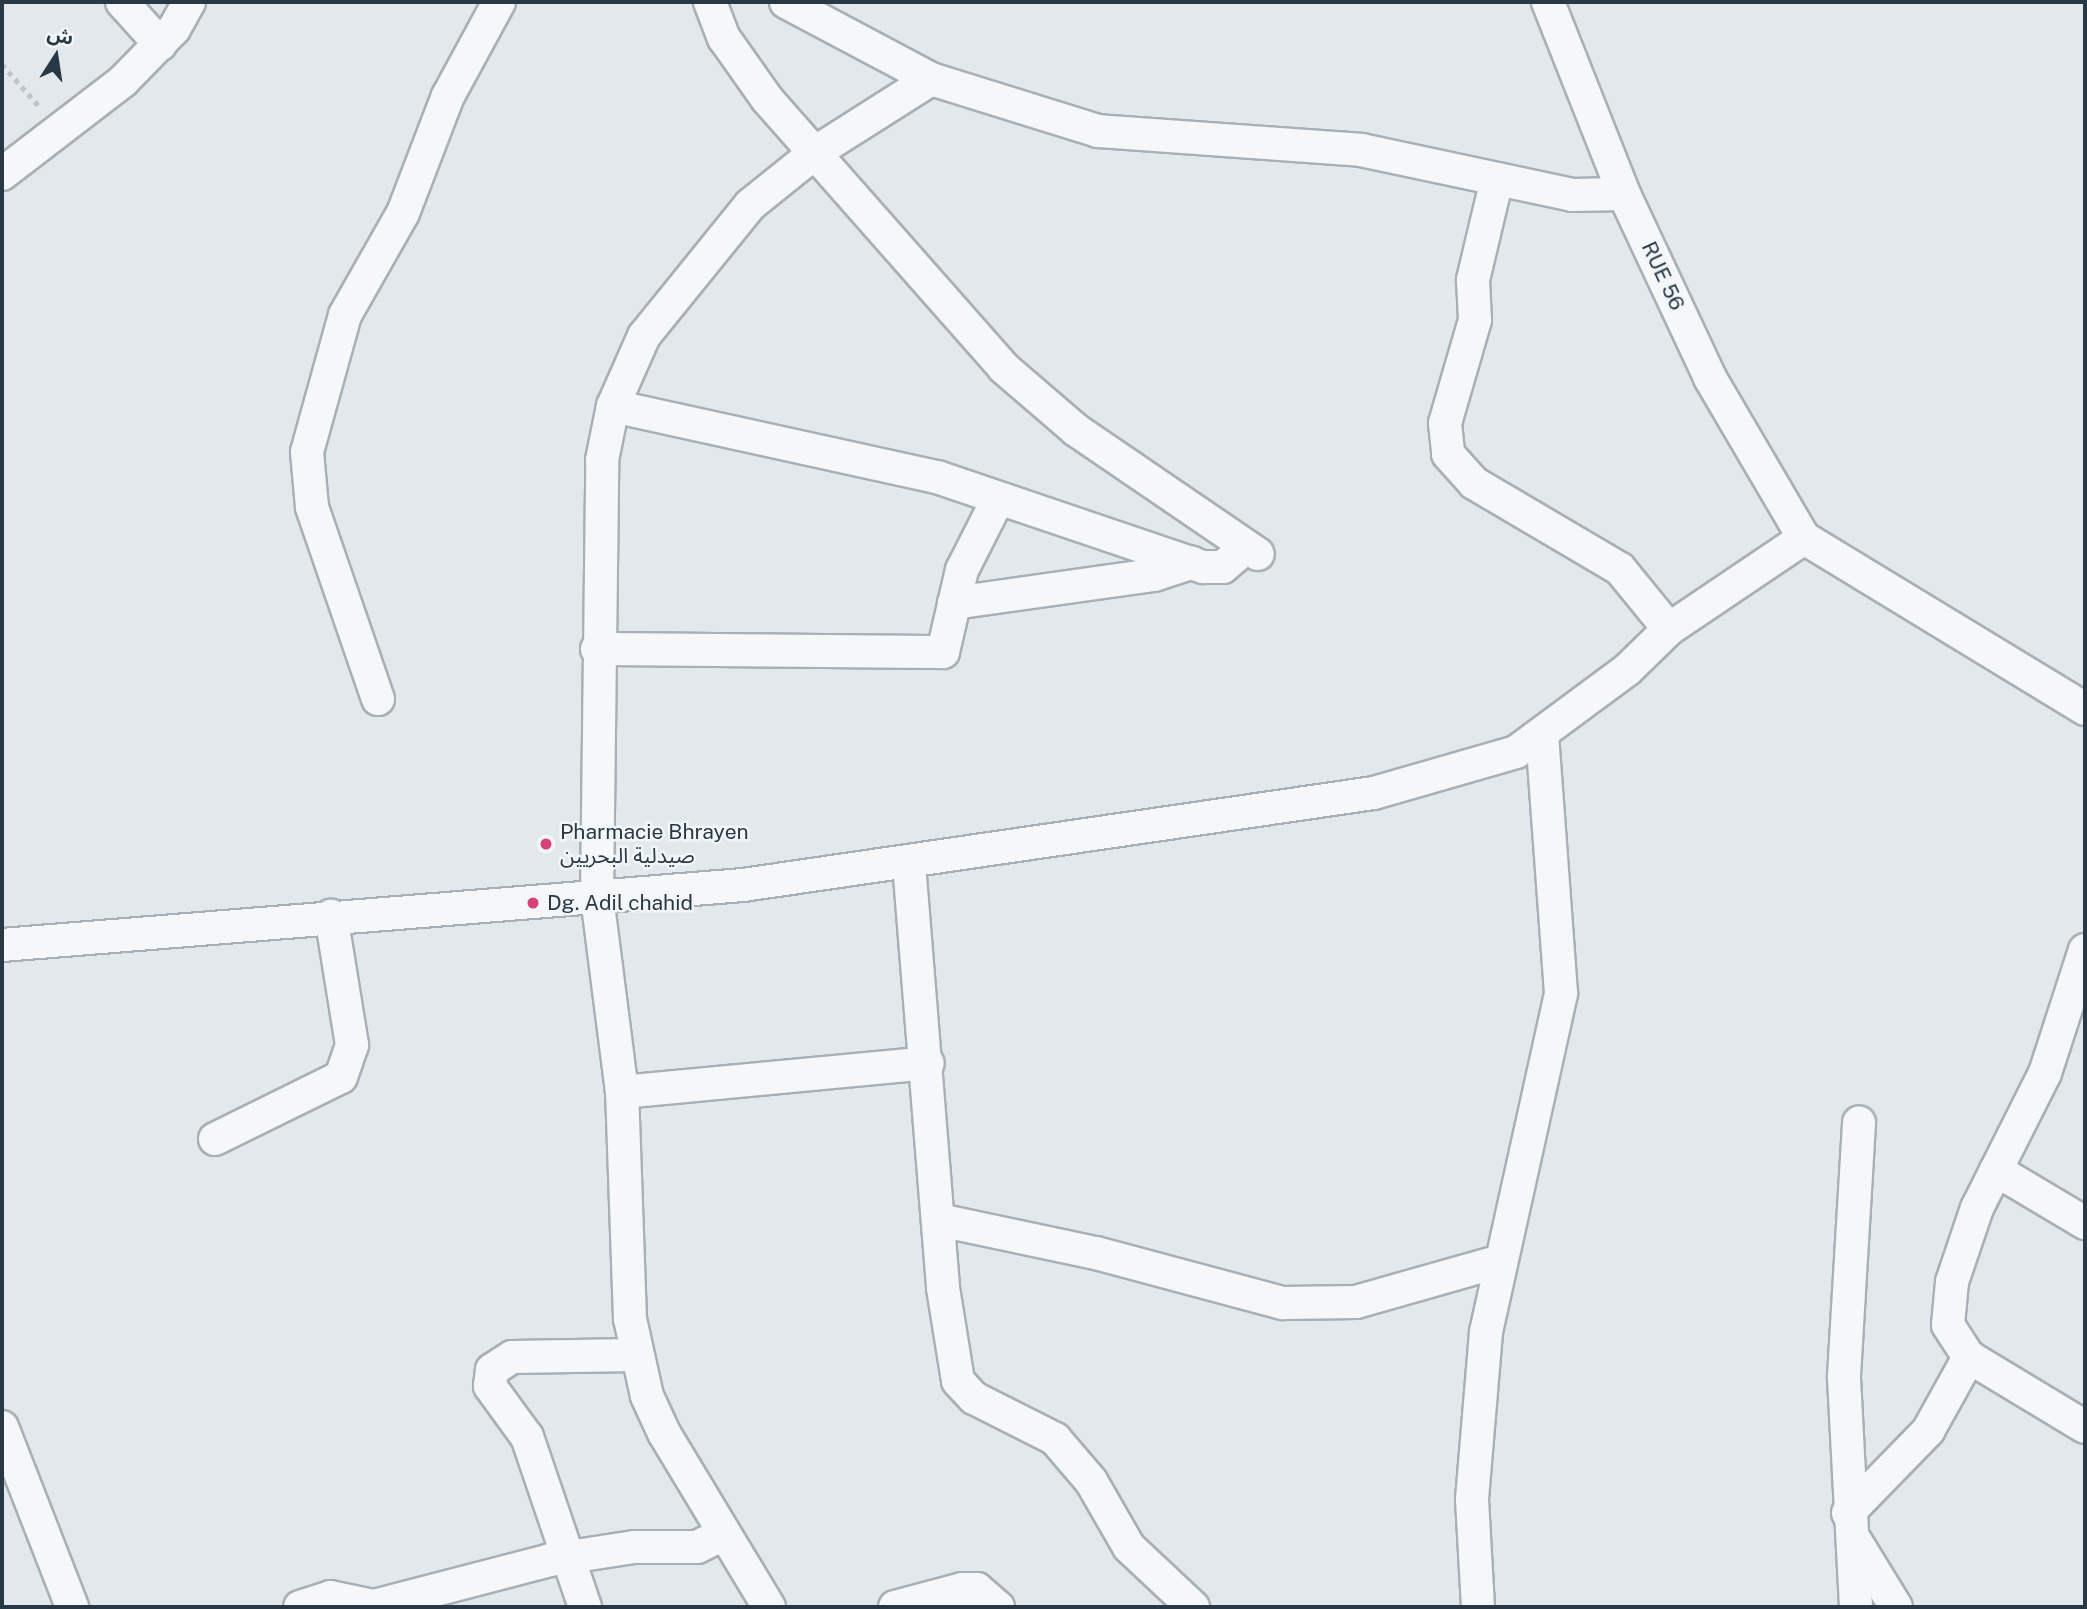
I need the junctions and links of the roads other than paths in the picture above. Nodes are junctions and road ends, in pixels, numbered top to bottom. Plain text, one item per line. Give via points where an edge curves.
1 (122, 2) edge
2 (189, 2) edge
3 (499, 2) edge
4 (710, 2) edge
5 (786, 2) edge
6 (1548, 2) edge
7 (160, 44) junction
8 (930, 79) junction
9 (816, 152) junction
10 (2, 174) edge
11 (1497, 179) junction
12 (1624, 194) junction
13 (613, 406) junction
14 (997, 501) junction
15 (1804, 538) junction
16 (1192, 563) junction
17 (954, 603) junction
18 (1669, 629) junction
19 (597, 649) junction
20 (379, 699) dead end
21 (2085, 709) edge
22 (1542, 735) junction
23 (909, 864) junction
24 (597, 896) junction
25 (331, 916) junction
26 (2, 945) edge
27 (2085, 950) edge
28 (2075, 1017) edge
29 (928, 1063) junction
30 (622, 1092) junction
31 (1859, 1122) dead end
32 (215, 1139) dead end
33 (1996, 1170) junction
34 (939, 1220) junction
35 (2085, 1223) edge
36 (1497, 1262) junction
37 (635, 1355) junction
38 (1969, 1357) junction
39 (2, 1427) edge
40 (2085, 1427) edge
41 (1848, 1521) junction
42 (724, 1534) junction
43 (569, 1557) junction
44 (72, 1607) edge
45 (300, 1607) edge
46 (585, 1607) edge
47 (769, 1607) edge
48 (895, 1607) edge
49 (998, 1607) edge
50 (1193, 1607) edge
51 (1478, 1607) edge
52 (1856, 1607) edge
53 (1896, 1607) edge

1 - 7 street
2 - 7 street
3 - 20 street via 448,96 403,213 345,315 307,452 312,507
4 - 9 street via 724,38 766,99
5 - 8 street
6 - 12 street, RUE 56
7 - 10 street
8 - 9 street
8 - 11 street via 1098,131 1361,150
9 - 13 street via 750,205 644,336
9 - 16 street via 1004,368 1076,430 1252,550 1223,567
11 - 12 street via 1572,195
11 - 18 street via 1473,280 1475,320 1445,423 1448,454 1474,483 1620,569
12 - 15 street, RUE 56 via 1710,378
13 - 14 street via 937,477
13 - 19 street via 602,460
14 - 16 street
14 - 17 street via 974,536
15 - 18 street
15 - 21 street
16 - 17 street via 1154,575
17 - 19 street via 949,645 932,655
18 - 22 street
19 - 24 street
22 - 23 street via 1486,765 1374,793
22 - 36 street via 1562,948 1560,1016
23 - 24 street
23 - 29 street
24 - 25 street
24 - 30 street
25 - 26 street
25 - 32 street via 352,1045 341,1077
27 - 28 street
28 - 33 street
29 - 30 street
29 - 34 street
30 - 37 street
31 - 41 street via 1844,1363
33 - 35 street
33 - 38 street via 1952,1282 1948,1325
34 - 36 street via 1096,1253 1283,1303 1356,1302
34 - 50 street via 958,1381 974,1398 1055,1440 1091,1481 1129,1547
36 - 51 street via 1472,1499
37 - 42 street via 664,1433
37 - 43 street via 512,1357 492,1370 490,1386 527,1437
38 - 40 street
38 - 41 street via 1928,1431
39 - 44 street
41 - 52 street
41 - 53 street
42 - 43 street via 697,1547 634,1547
42 - 47 street
43 - 45 street via 374,1606 330,1597
43 - 46 street
48 - 49 street via 977,1589

